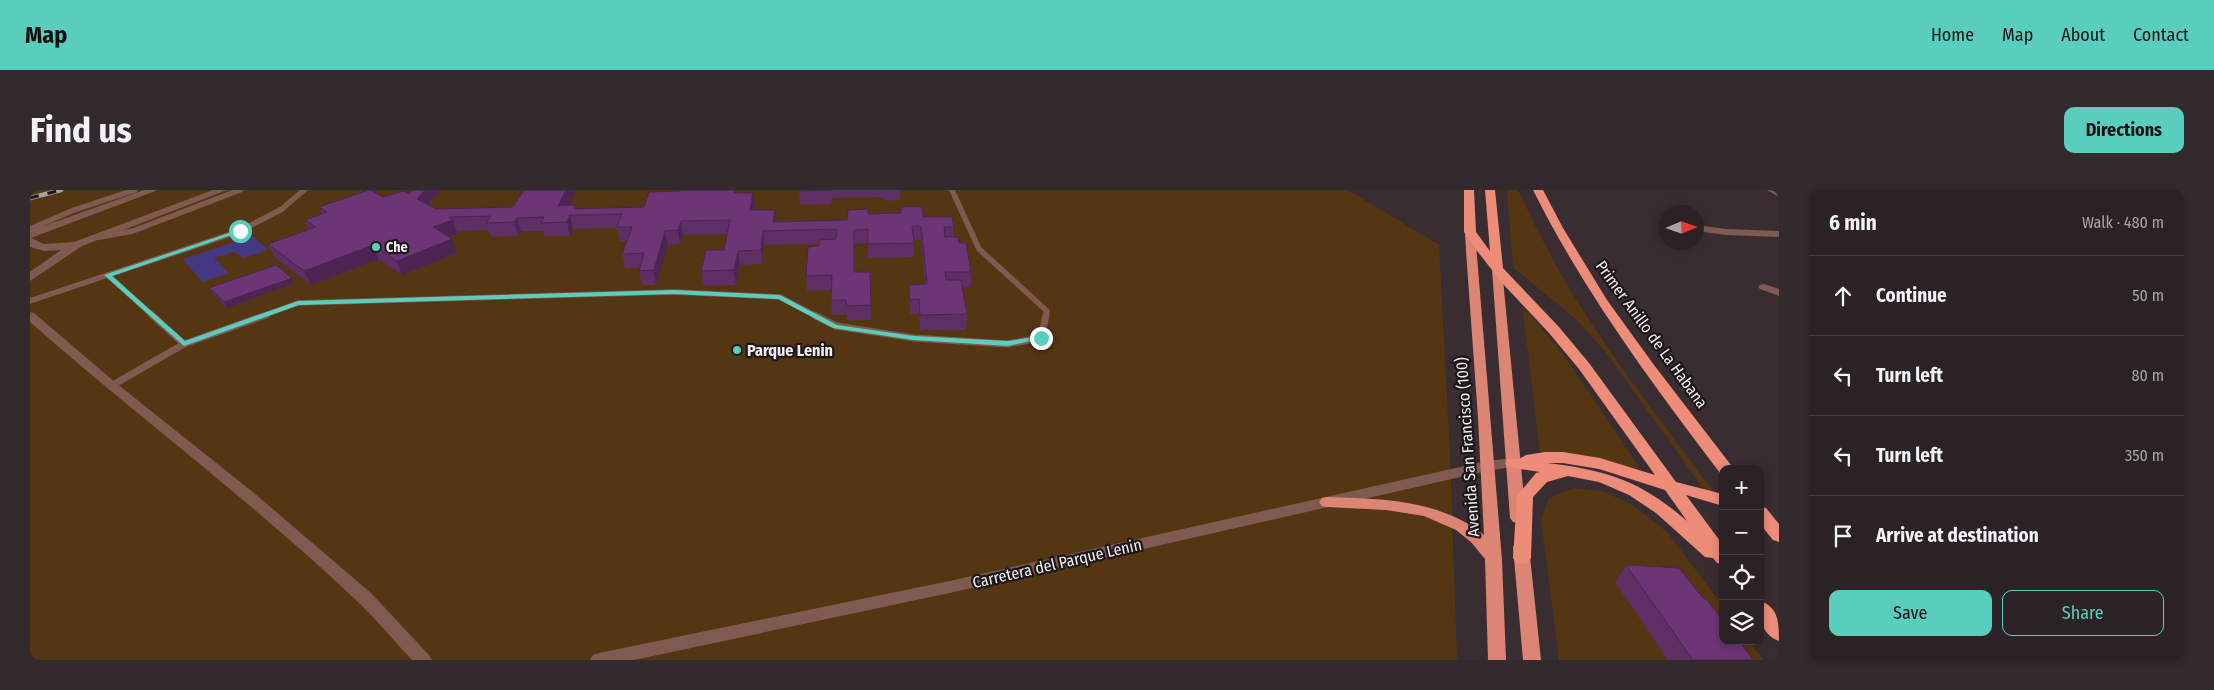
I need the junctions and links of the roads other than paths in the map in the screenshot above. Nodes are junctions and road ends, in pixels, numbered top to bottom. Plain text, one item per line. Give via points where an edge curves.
1 (135, 190) edge
2 (152, 190) edge
3 (222, 190) edge
4 (240, 190) edge
5 (304, 190) edge
6 (952, 190) edge
7 (1470, 190) edge
8 (1490, 190) edge
9 (1538, 190) edge
10 (1772, 190) edge
11 (1779, 194) edge
12 (30, 229) edge
13 (1704, 229) edge
14 (1470, 232) junction
15 (1779, 234) edge
16 (30, 238) edge
17 (93, 238) junction
18 (78, 244) junction
19 (1498, 269) junction
20 (108, 275) junction
21 (30, 278) edge
22 (1764, 287) dead end
23 (1779, 294) edge
24 (30, 301) edge
25 (30, 316) edge
26 (184, 344) junction
27 (111, 386) junction
28 (1513, 463) junction
29 (1723, 465) edge
30 (1487, 466) junction
31 (1570, 472) junction
32 (1670, 485) junction
33 (1719, 499) edge
34 (1327, 502) junction
35 (1764, 517) edge
36 (1764, 527) edge
37 (1779, 537) edge
38 (1721, 555) edge
39 (1522, 558) junction
40 (1494, 560) junction
41 (1719, 560) edge
42 (1764, 613) edge
43 (1779, 633) edge
44 (423, 660) edge
45 (599, 660) edge
46 (1497, 660) edge
47 (1532, 660) edge

1 - 12 lane
2 - 16 street via 43,230
3 - 17 street
4 - 17 lane via 133,231
5 - 20 lane via 282,209 240,231
6 - 26 lane via 979,249 1047,311 1041,338 1008,344 914,338 836,326 780,297 674,292 298,303
7 - 14 highway
8 - 19 highway
9 - 29 highway, Primer Anillo de La Habana via 1562,239 1617,326
10 - 11 street
13 - 15 street
14 - 19 highway
14 - 30 highway, Avenida San Francisco (100)
16 - 18 street via 34,245 42,247
17 - 18 street
18 - 21 street
19 - 28 highway
19 - 32 highway via 1584,366
20 - 24 lane
20 - 26 lane
22 - 23 street
25 - 27 street
26 - 27 lane
27 - 44 street via 249,497 365,598
28 - 30 street, Carretera del Parque Lenin
28 - 31 highway
28 - 32 highway via 1543,458 1574,459 1629,471
28 - 39 highway
30 - 34 street, Carretera del Parque Lenin
30 - 40 highway, Avenida San Francisco (100)
31 - 39 highway via 1542,477 1525,496
31 - 41 highway via 1606,478 1640,493
32 - 33 highway
32 - 38 highway
34 - 40 highway via 1394,506 1445,518 1478,539
34 - 45 street, Carretera del Parque Lenin via 954,586
35 - 37 highway
36 - 37 highway
39 - 47 highway
40 - 46 highway, Avenida San Francisco (100)
42 - 43 highway

